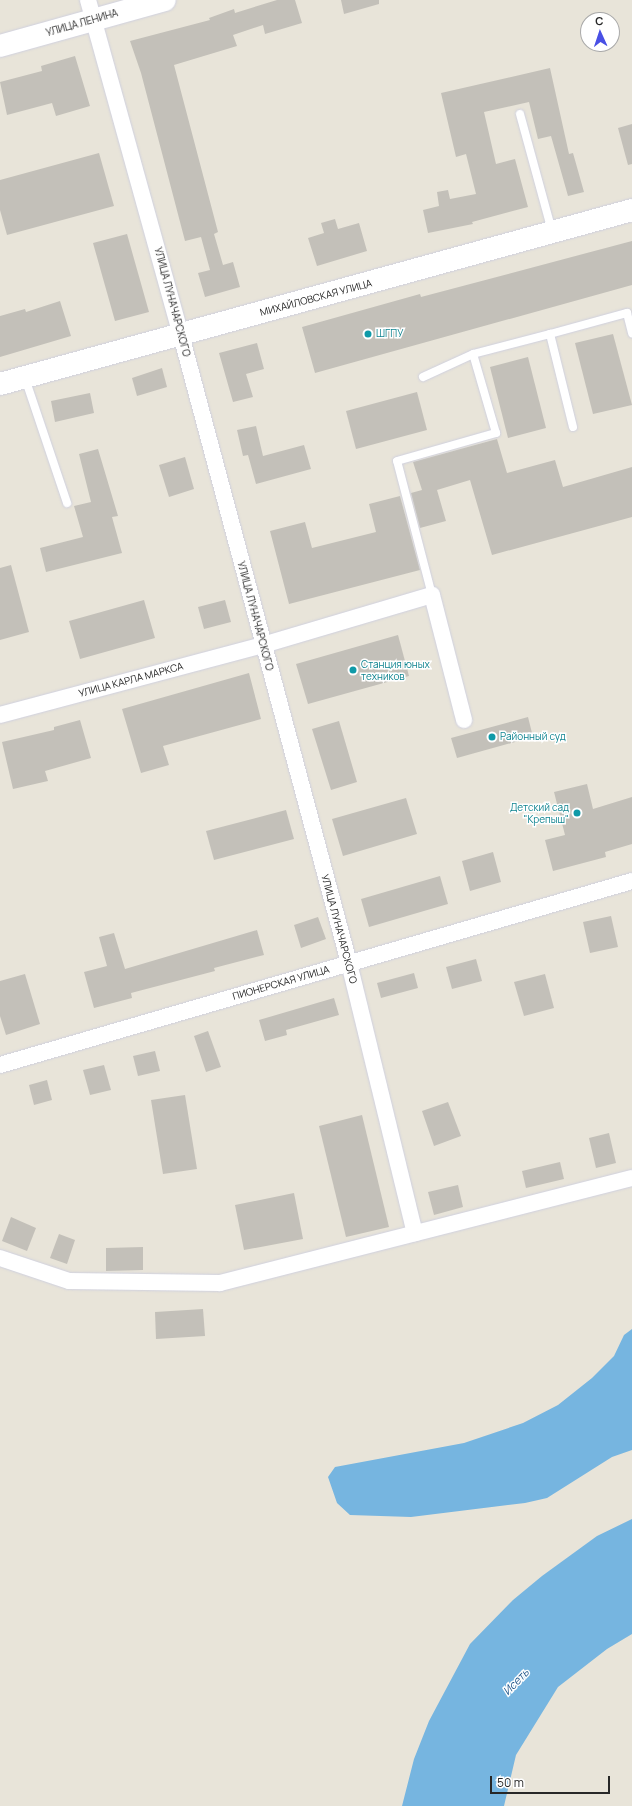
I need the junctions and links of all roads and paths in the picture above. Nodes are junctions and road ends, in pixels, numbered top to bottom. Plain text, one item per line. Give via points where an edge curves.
1 (165, 0) edge
2 (91, 10) edge
3 (0, 46) edge
4 (520, 114) dead end
5 (632, 210) edge
6 (552, 233) junction
7 (632, 333) edge
8 (550, 334) junction
9 (181, 335) junction
10 (474, 354) junction
11 (25, 377) junction
12 (423, 377) dead end
13 (0, 384) edge
14 (574, 427) dead end
15 (67, 503) dead end
16 (432, 595) junction
17 (263, 645) junction
18 (0, 715) edge
19 (464, 720) dead end
20 (632, 881) edge
21 (349, 963) junction
22 (0, 1065) edge
23 (632, 1178) edge
24 (415, 1233) junction
25 (0, 1258) edge

1 - 2 main road, УЛИЦА ЛЕНИНА
2 - 3 main road, УЛИЦА ЛЕНИНА
2 - 9 street, УЛИЦА ЛУНАЧАРСКОГО
4 - 6 lane
5 - 6 main road, МИХАЙЛОВСКАЯ УЛИЦА
6 - 9 main road, МИХАЙЛОВСКАЯ УЛИЦА
7 - 8 lane via 627,313
8 - 10 lane
8 - 14 lane
9 - 11 main road, МИХАЙЛОВСКАЯ УЛИЦА
9 - 17 street, УЛИЦА ЛУНАЧАРСКОГО
10 - 12 lane
10 - 16 lane via 496,433 397,461
11 - 13 main road, МИХАЙЛОВСКАЯ УЛИЦА
11 - 15 lane
16 - 17 street, УЛИЦА КАРЛА МАРКСА
16 - 19 street
17 - 18 street, УЛИЦА КАРЛА МАРКСА
17 - 21 street, УЛИЦА ЛУНАЧАРСКОГО
20 - 21 street, ПИОНЕРСКАЯ УЛИЦА
21 - 22 street, ПИОНЕРСКАЯ УЛИЦА
21 - 24 street, УЛИЦА ЛУНАЧАРСКОГО
23 - 24 street
24 - 25 street via 220,1282 69,1280

